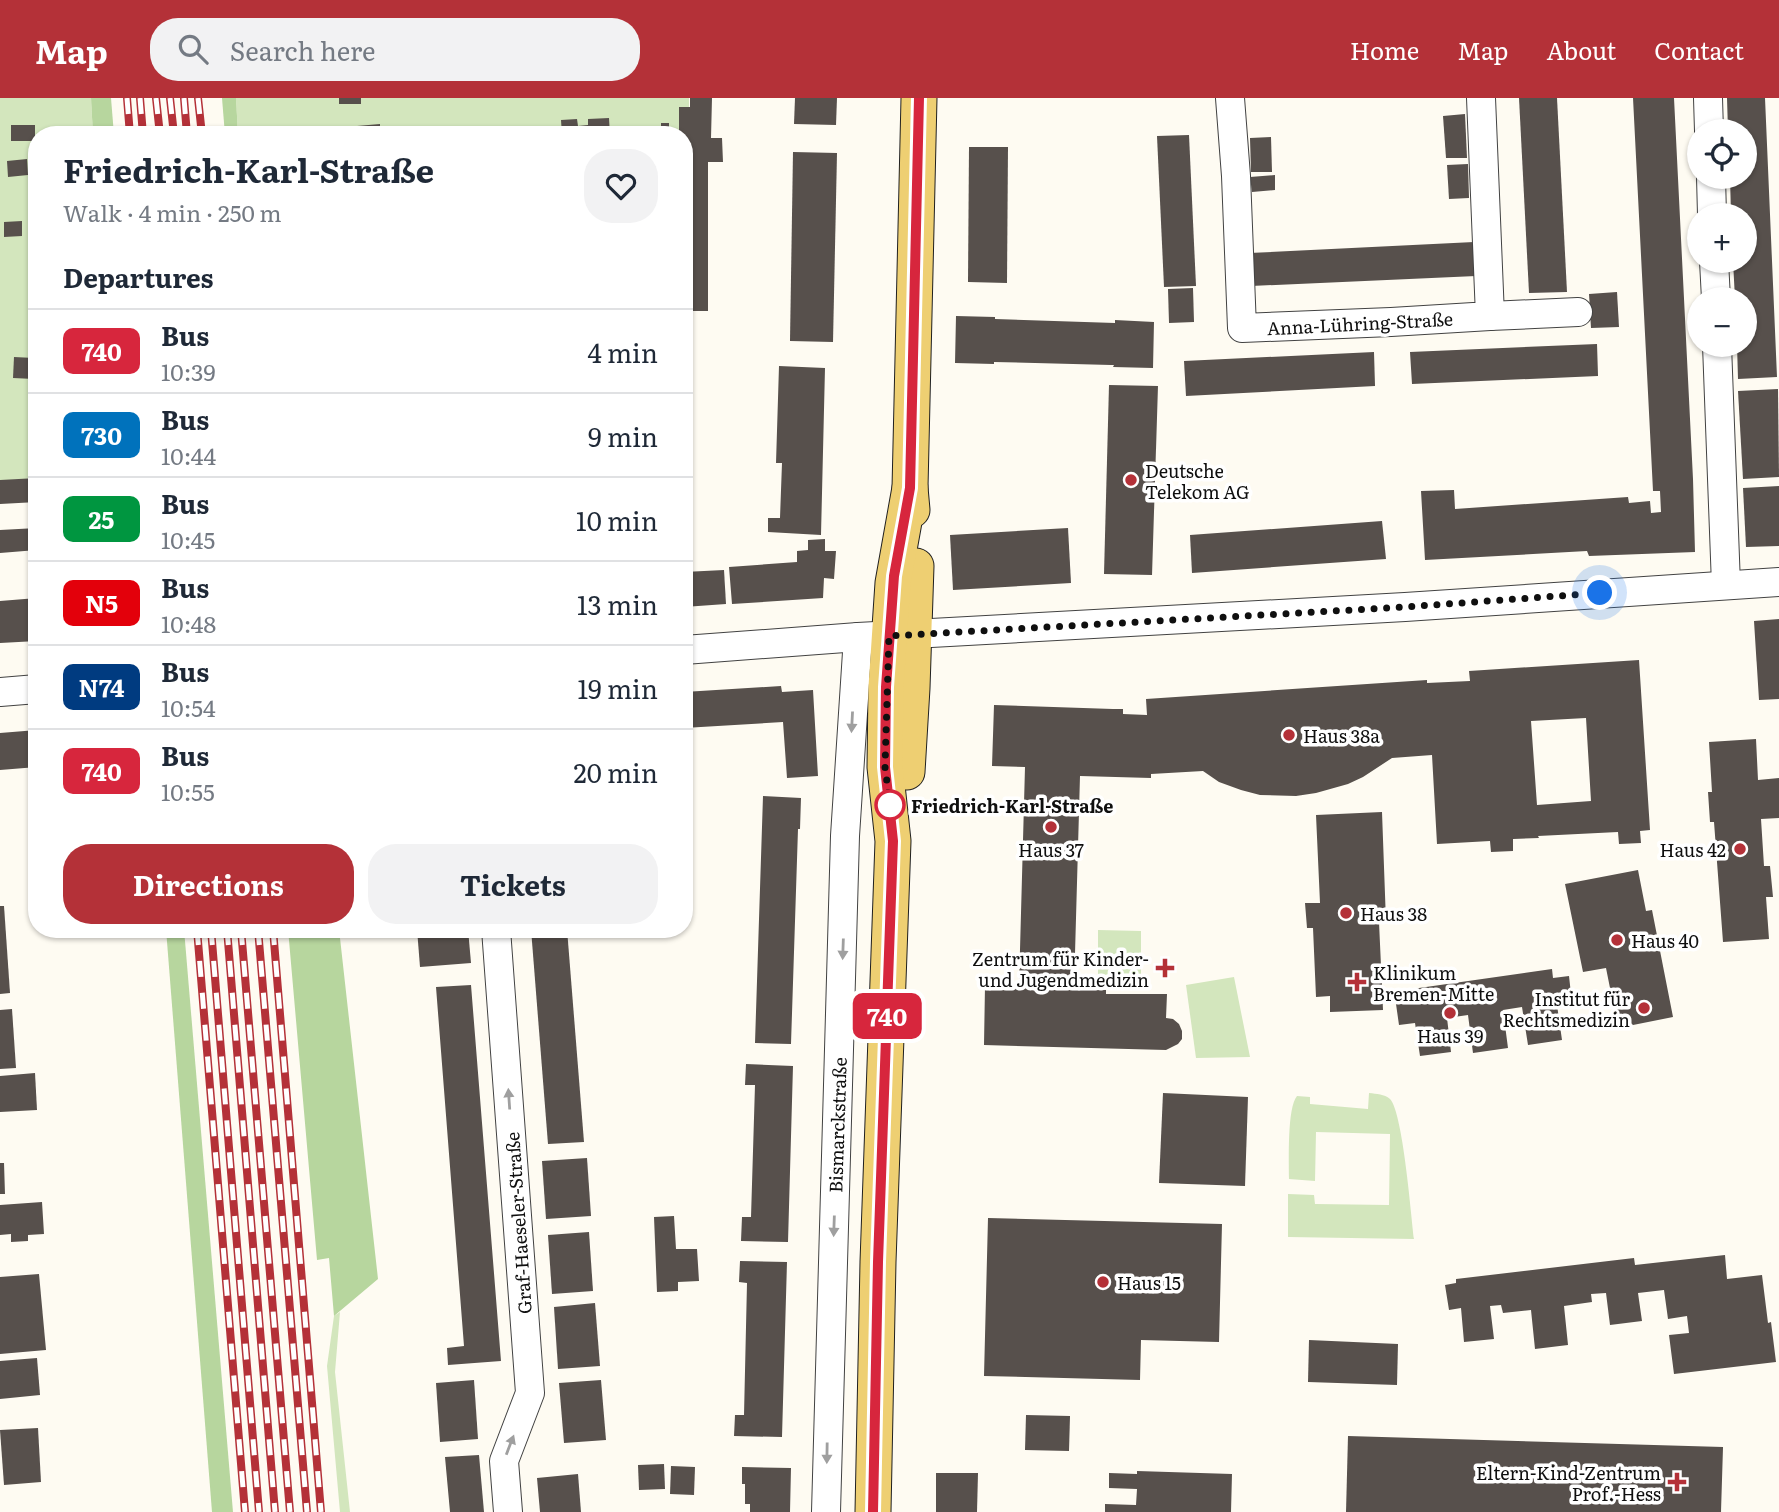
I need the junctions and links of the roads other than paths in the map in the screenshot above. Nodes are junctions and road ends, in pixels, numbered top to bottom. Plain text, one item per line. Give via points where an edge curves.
1 (919, 98) edge
2 (1230, 98) edge
3 (1481, 98) edge
4 (1708, 98) edge
5 (1709, 119) edge
6 (1578, 312) dead end
7 (1490, 316) junction
8 (1717, 357) edge
9 (1779, 582) edge
10 (1726, 585) junction
11 (879, 640) junction
12 (693, 650) edge
13 (28, 690) edge
14 (0, 692) edge
15 (497, 938) edge
16 (508, 1512) edge
17 (826, 1512) edge
18 (873, 1512) edge

1 - 11 main road, Bismarckstraße via 910,488 917,575
2 - 7 street, Anna-Lühring-Straße via 1242,328
3 - 7 street
4 - 5 street
6 - 7 street
8 - 10 street
9 - 10 street
10 - 11 street
11 - 12 street
11 -> 17 street, Bismarckstraße via 845,836
11 - 18 main road, Bismarckstraße via 908,769 893,841
13 - 14 street
16 -> 15 street, Graf-Haeseler-Straße via 504,1461 530,1393

